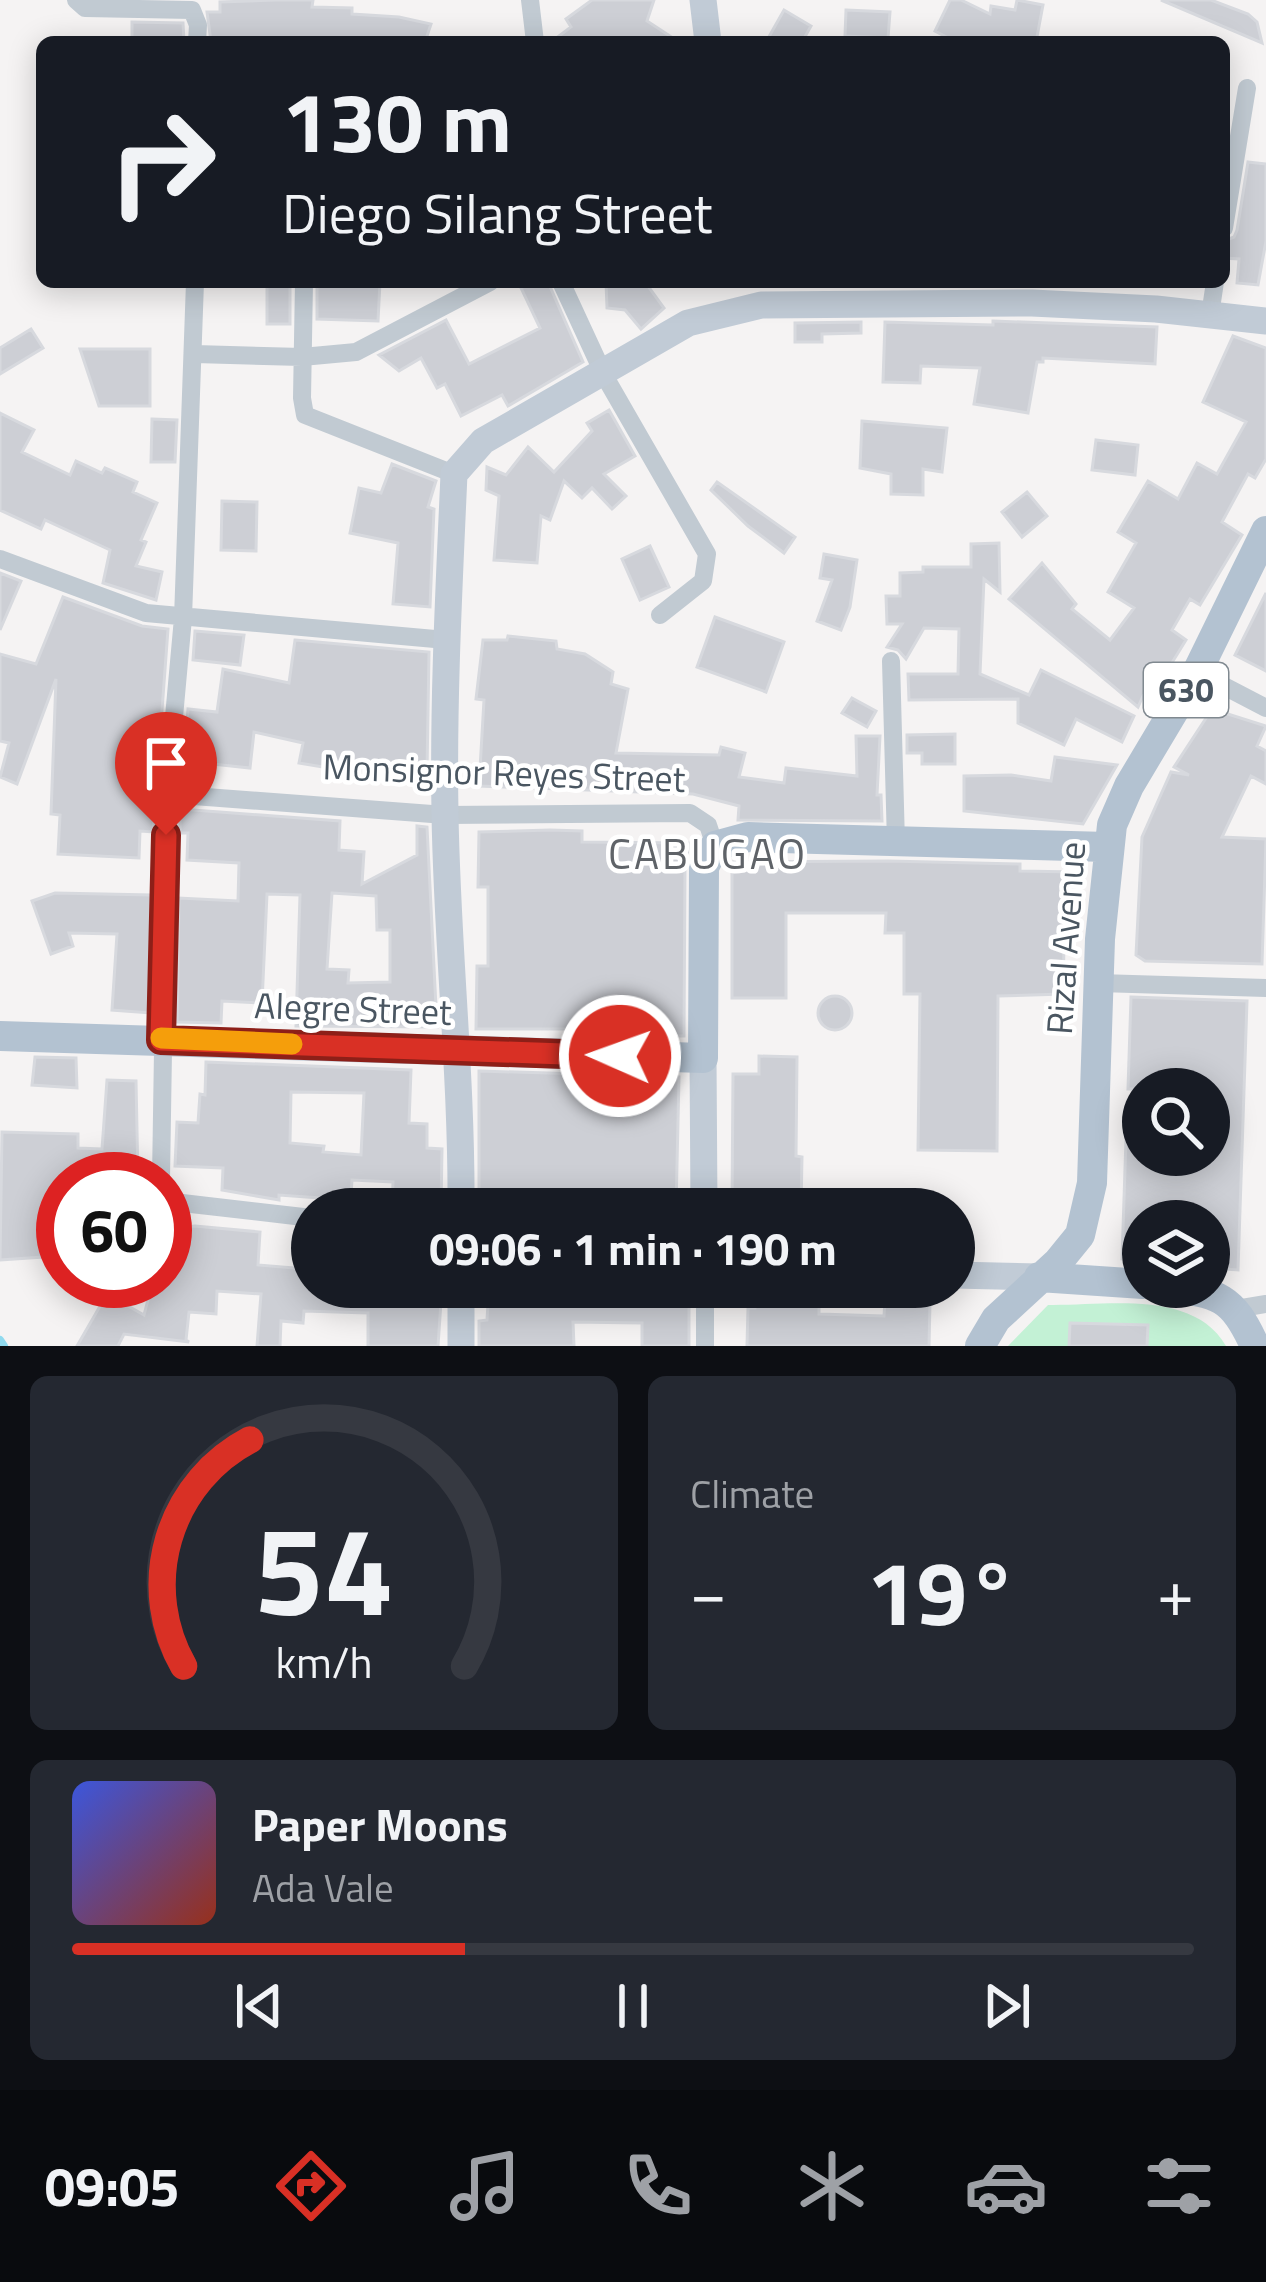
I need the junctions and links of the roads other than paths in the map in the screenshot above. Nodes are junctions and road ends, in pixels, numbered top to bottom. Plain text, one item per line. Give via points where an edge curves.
1 (530, 0) edge
2 (703, 0) edge
3 (84, 3) edge
4 (198, 34) edge
5 (534, 36) edge
6 (707, 36) edge
7 (1247, 88) dead end
8 (1230, 191) edge
9 (195, 288) edge
10 (304, 288) edge
11 (450, 288) edge
12 (478, 288) edge
13 (564, 288) edge
14 (1214, 288) edge
15 (870, 293) edge
16 (449, 303) junction
17 (1210, 315) junction
18 (1266, 321) edge
19 (195, 354) junction
20 (302, 357) junction
21 (604, 375) junction
22 (454, 474) junction
23 (1266, 531) edge
24 (0, 559) edge
25 (660, 614) dead end
26 (183, 618) junction
27 (446, 640) junction
28 (891, 661) dead end
29 (1197, 672) junction
30 (1266, 708) edge
31 (167, 794) junction
32 (445, 815) junction
33 (896, 842) junction
34 (715, 846) junction
35 (1107, 847) junction
36 (1100, 983) junction
37 (1266, 988) edge
38 (0, 1036) edge
39 (161, 1040) junction
40 (456, 1051) junction
41 (703, 1058) junction
42 (161, 1152) edge
43 (460, 1188) edge
44 (704, 1188) edge
45 (192, 1204) edge
46 (291, 1216) edge
47 (975, 1275) edge
48 (1039, 1277) junction
49 (1122, 1283) edge
50 (1258, 1303) edge
51 (461, 1308) edge
52 (704, 1308) edge
53 (461, 1346) edge
54 (705, 1346) edge
55 (980, 1346) edge
56 (1255, 1346) edge

1 - 5 street
2 - 6 street
3 - 4 street via 192,10
7 - 8 street
9 - 19 street
10 - 20 street
11 - 16 street
12 - 16 street
13 - 21 street
14 - 17 street
15 - 17 street
15 - 21 street via 688,323
16 - 20 street via 356,352
17 - 18 street
19 - 20 street
19 - 26 street
20 - 22 street via 305,415
21 - 22 street via 483,441
21 - 25 street via 707,554 703,580
22 - 27 street
23 - 29 main road, Rizal Avenue / 630
24 - 26 street via 146,613
26 - 27 street
26 - 31 street
27 - 32 street
28 - 33 street
29 - 30 street
29 - 35 main road, Rizal Avenue / 630 via 1129,786
31 - 32 street, Monsignor Reyes Street
31 - 39 street
32 - 34 street, Monsignor Reyes Street via 690,813 708,825
32 - 40 street
33 - 34 main road via 748,837
33 - 35 main road
34 - 41 main road via 704,867
35 - 36 main road, Rizal Avenue / 630
36 - 37 street
36 - 48 main road, Rizal Avenue / 630 via 1088,1211 1070,1249
38 - 39 main road, Alegre Street
39 - 40 main road, Alegre Street
39 - 42 street
40 - 41 main road, Alegre Street
40 - 43 street
41 - 44 street
45 - 46 street
47 - 48 street
48 - 49 main road
48 - 55 main road, Rizal Avenue / 630 via 995,1319
50 - 56 main road
51 - 53 street
52 - 54 street

